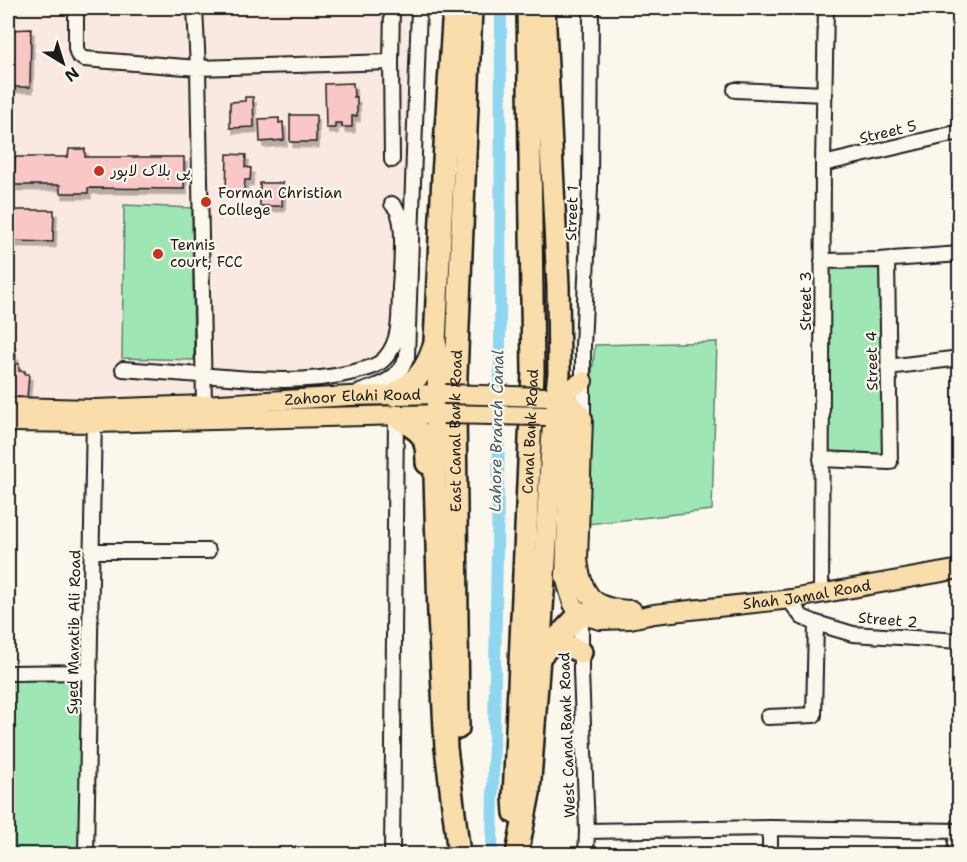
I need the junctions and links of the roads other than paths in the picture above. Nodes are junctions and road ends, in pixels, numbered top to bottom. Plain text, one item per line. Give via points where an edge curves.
1 (76, 8) edge
2 (195, 8) edge
3 (392, 8) edge
4 (419, 8) edge
5 (454, 8) edge
6 (471, 8) edge
7 (528, 8) edge
8 (544, 8) edge
9 (591, 8) edge
10 (826, 8) edge
11 (391, 62) junction
12 (198, 68) junction
13 (735, 90) dead end
14 (825, 94) junction
15 (960, 132) edge
16 (392, 160) dead end
17 (823, 164) junction
18 (392, 204) dead end
19 (960, 254) edge
20 (886, 260) junction
21 (822, 261) junction
22 (435, 342) junction
23 (960, 358) edge
24 (888, 367) junction
25 (123, 369) dead end
26 (203, 375) junction
27 (584, 381) junction
28 (349, 396) junction
29 (441, 404) junction
30 (204, 405) junction
31 (395, 405) junction
32 (550, 407) junction
33 (8, 408) edge
34 (94, 416) junction
35 (583, 419) junction
36 (8, 422) edge
37 (821, 459) junction
38 (435, 476) junction
39 (92, 551) junction
40 (208, 551) dead end
41 (960, 569) edge
42 (820, 594) junction
43 (791, 599) junction
44 (581, 614) junction
45 (654, 615) junction
46 (816, 623) junction
47 (555, 640) junction
48 (960, 641) edge
49 (580, 652) junction
50 (539, 657) junction
51 (8, 672) edge
52 (90, 672) junction
53 (768, 717) dead end
54 (770, 828) junction
55 (587, 831) junction
56 (958, 831) edge
57 (459, 854) edge
58 (86, 855) edge
59 (392, 855) edge
60 (517, 855) edge
61 (586, 855) edge
62 (770, 855) edge
63 (955, 855) edge

1 - 12 street via 76,48 84,59
2 - 12 street
3 - 11 street
4 - 28 street via 408,357 392,379
5 - 22 highway
6 - 57 highway, East Canal Bank Road via 455,400
7 - 60 highway, Canal Bank Road via 533,372 514,798
8 - 32 highway via 559,346
9 - 27 street, Street 1
10 - 14 street, Street 3
11 - 12 street
11 - 16 street
12 - 26 street
13 - 14 street
14 - 17 street, Street 3
15 - 17 street, Street 5
17 - 21 street, Street 3
18 - 26 street via 401,220 398,325 392,349 382,362 314,379 250,380
19 - 20 street
20 - 21 street
20 - 24 street, Street 4
21 - 37 street, Street 3
22 - 29 highway
22 - 31 highway via 423,371
23 - 24 street
24 - 37 street, Street 4 via 890,462
25 - 26 street
26 - 30 street
27 - 32 main road
27 - 35 street, Street 1
28 - 30 main road, Zahoor Elahi Road
28 - 31 main road, Zahoor Elahi Road
29 - 31 main road, Zahoor Elahi Road
29 - 32 main road, Zahoor Elahi Road, bridge
29 - 38 highway
30 - 34 main road, Zahoor Elahi Road
31 - 34 main road, Zahoor Elahi Road
31 - 38 highway via 424,439 427,465
31 - 59 street
32 - 35 main road via 566,400
32 - 44 main road via 570,427 564,569 570,597
32 - 50 highway
33 - 34 main road, Zahoor Elahi Road
34 - 36 main road, Zahoor Elahi Road
34 - 39 street, Syed Maratib Ali Road
35 - 45 main road via 578,559 581,581 589,595 603,606
37 - 42 street, Street 3
38 - 57 highway via 446,748
39 - 40 street
39 - 52 street, Syed Maratib Ali Road
41 - 42 main road, Shah Jamal Road
42 - 43 main road, Shah Jamal Road
43 - 45 main road, Shah Jamal Road
43 - 46 street, Street 2 via 802,617
44 - 45 main road, Shah Jamal Road via 613,620
44 - 47 highway
44 - 49 street, West Canal Bank Road
46 - 48 street, Street 2 via 853,634
46 - 53 street via 814,715
47 - 49 highway
47 - 50 highway
49 - 55 street, West Canal Bank Road
50 - 60 highway via 529,793
51 - 52 street
52 - 58 street, Syed Maratib Ali Road
54 - 55 street
54 - 56 street
54 - 62 street
55 - 61 street, West Canal Bank Road
56 - 63 street

